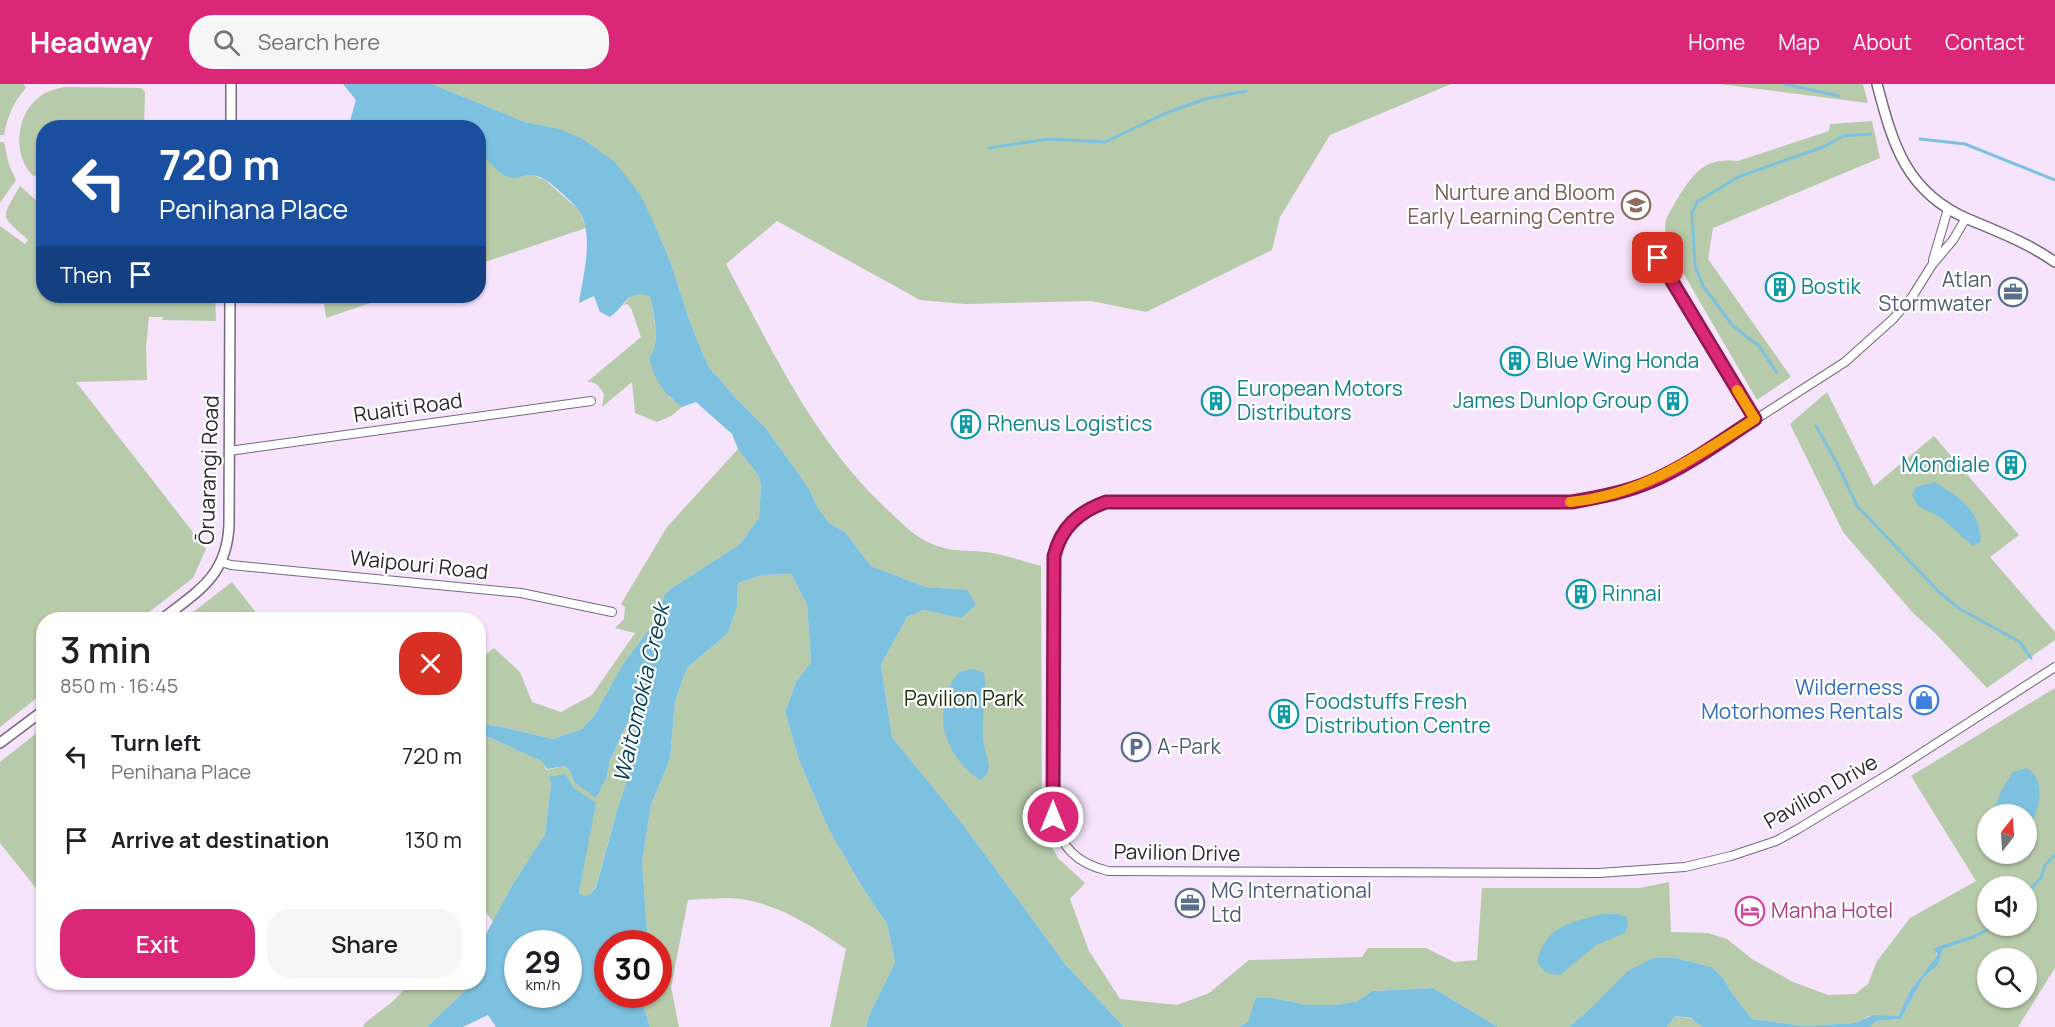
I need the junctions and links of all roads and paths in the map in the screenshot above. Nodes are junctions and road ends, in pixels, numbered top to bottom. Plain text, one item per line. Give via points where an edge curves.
1 (231, 84) edge
2 (1877, 84) edge
3 (231, 120) edge
4 (1948, 209) junction
5 (1966, 218) junction
6 (1658, 258) dead end
7 (2055, 262) edge
8 (1932, 265) junction
9 (230, 303) edge
10 (591, 401) dead end
11 (1755, 419) junction
12 (229, 451) junction
13 (221, 562) junction
14 (171, 612) edge
15 (612, 612) dead end
16 (2055, 667) edge
17 (36, 716) edge
18 (0, 743) edge

1 - 3 street
2 - 4 street via 1891,133 1908,171
4 - 5 street
4 - 8 street, Pavilion Drive
5 - 7 street via 2030,245
5 - 8 street, Pavilion Drive
6 - 11 street
8 - 11 street, Pavilion Drive via 1893,319 1845,362
9 - 12 street, Ōruarangi Road
10 - 12 street, Ruaiti Road
11 - 16 street, Pavilion Drive via 1653,481 1616,494 1572,502 1106,502 1081,513 1062,534 1054,556 1053,817 1057,833 1072,854 1092,867 1108,871 1599,873 1685,867 1776,841
12 - 13 street, Ōruarangi Road via 228,535
13 - 14 street, Ōruarangi Road via 209,580
13 - 15 street, Waipouri Road via 521,593
17 - 18 street

